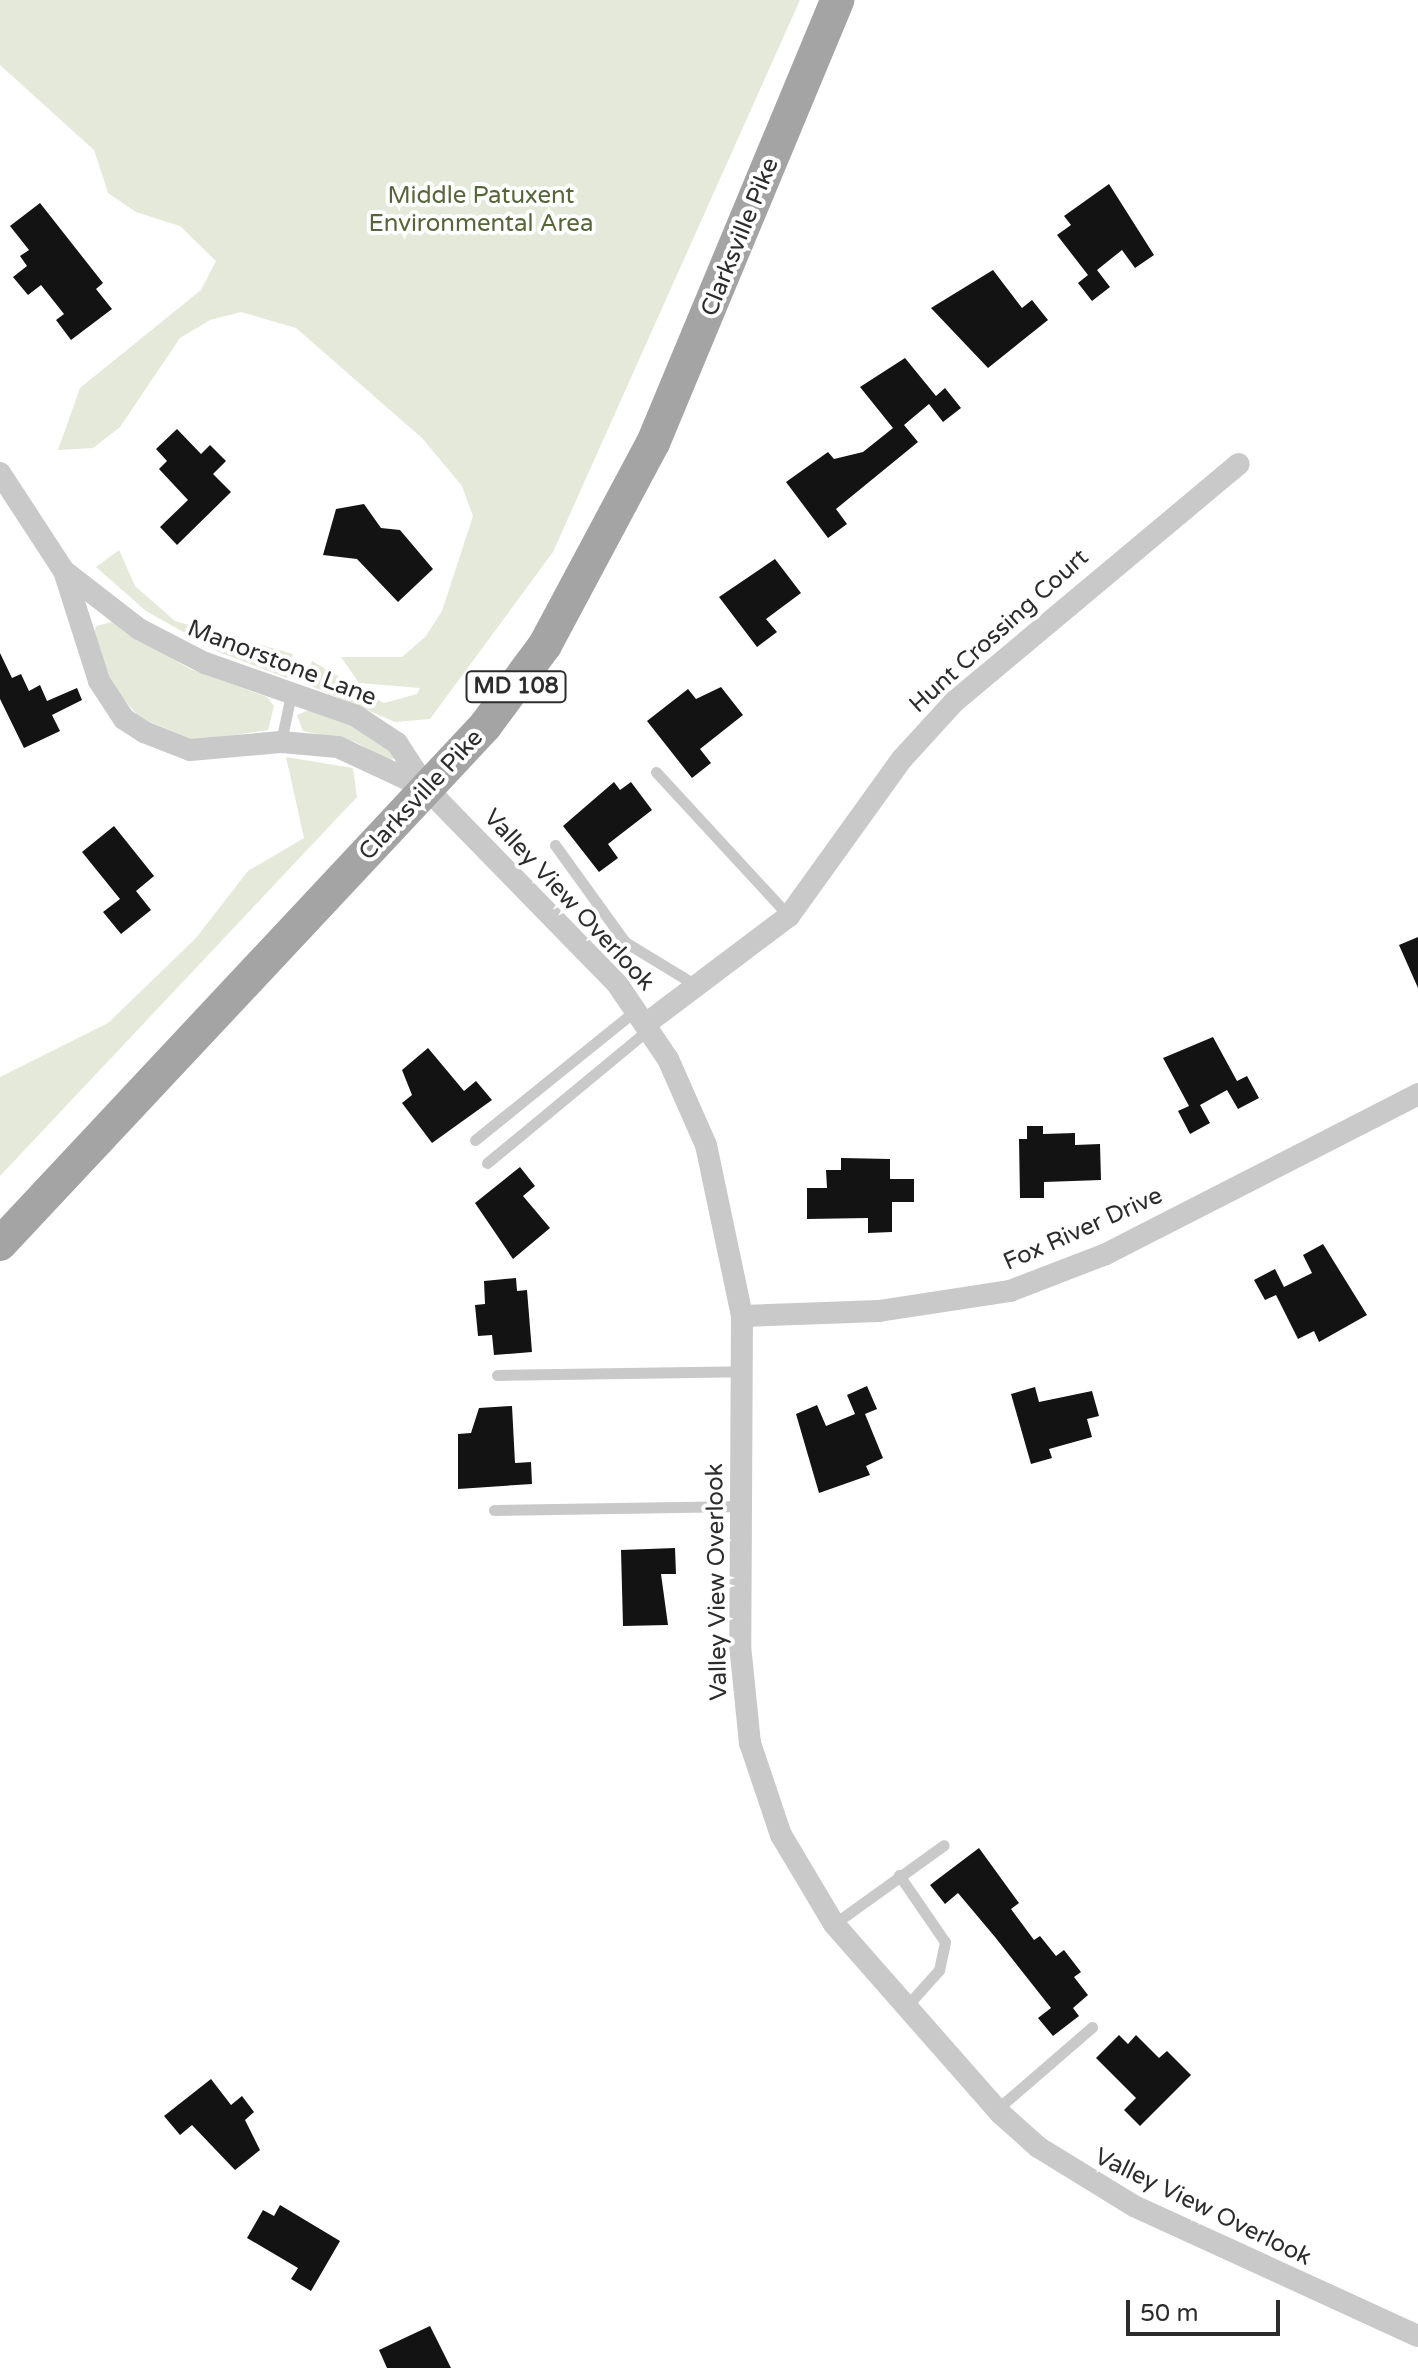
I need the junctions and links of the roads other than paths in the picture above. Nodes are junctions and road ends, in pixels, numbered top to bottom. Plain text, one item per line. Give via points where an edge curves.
1 (837, 0) edge
2 (1239, 464) dead end
3 (0, 473) edge
4 (64, 571) junction
5 (291, 694) junction
6 (281, 742) junction
7 (656, 772) dead end
8 (427, 789) junction
9 (555, 845) dead end
10 (789, 916) junction
11 (699, 987) junction
12 (644, 1021) junction
13 (1418, 1094) edge
14 (475, 1140) dead end
15 (487, 1163) dead end
16 (0, 1244) edge
17 (742, 1316) junction
18 (742, 1371) junction
19 (497, 1375) dead end
20 (741, 1506) junction
21 (494, 1510) dead end
22 (944, 1845) dead end
23 (899, 1875) junction
24 (834, 1924) junction
25 (905, 2008) junction
26 (1092, 2027) dead end
27 (996, 2110) junction
28 (1418, 2336) edge

1 - 8 main road, Clarksville Pike / MD 108 via 720,289 595,562 517,686
2 - 10 street, Hunt Crossing Court via 954,702 902,759
3 - 4 street, Manorstone Lane
4 - 5 street, Manorstone Lane via 174,651
4 - 6 street, Manorstone Lane via 99,681 124,719 190,750
5 - 6 lane
5 - 8 street, Manorstone Lane via 378,728
6 - 8 street, Manorstone Lane via 338,747
7 - 10 lane
8 - 12 street, Valley View Overlook
8 - 16 main road, Clarksville Pike / MD 108
9 - 11 lane via 625,942
10 - 11 street, Hunt Crossing Court
11 - 12 street, Hunt Crossing Court
12 - 14 lane
12 - 15 lane
12 - 17 street, Valley View Overlook via 706,1145
13 - 17 street, Fox River Drive via 1106,1254 1010,1291 879,1311
17 - 18 street, Valley View Overlook
18 - 19 lane
18 - 20 street, Valley View Overlook
20 - 21 lane
20 - 24 street, Valley View Overlook via 740,1645 750,1743 781,1835
22 - 23 lane
23 - 24 lane
23 - 25 lane via 945,1942 939,1970
24 - 25 street, Valley View Overlook
25 - 27 street, Valley View Overlook
26 - 27 lane
27 - 28 street, Valley View Overlook via 1038,2147 1134,2206

